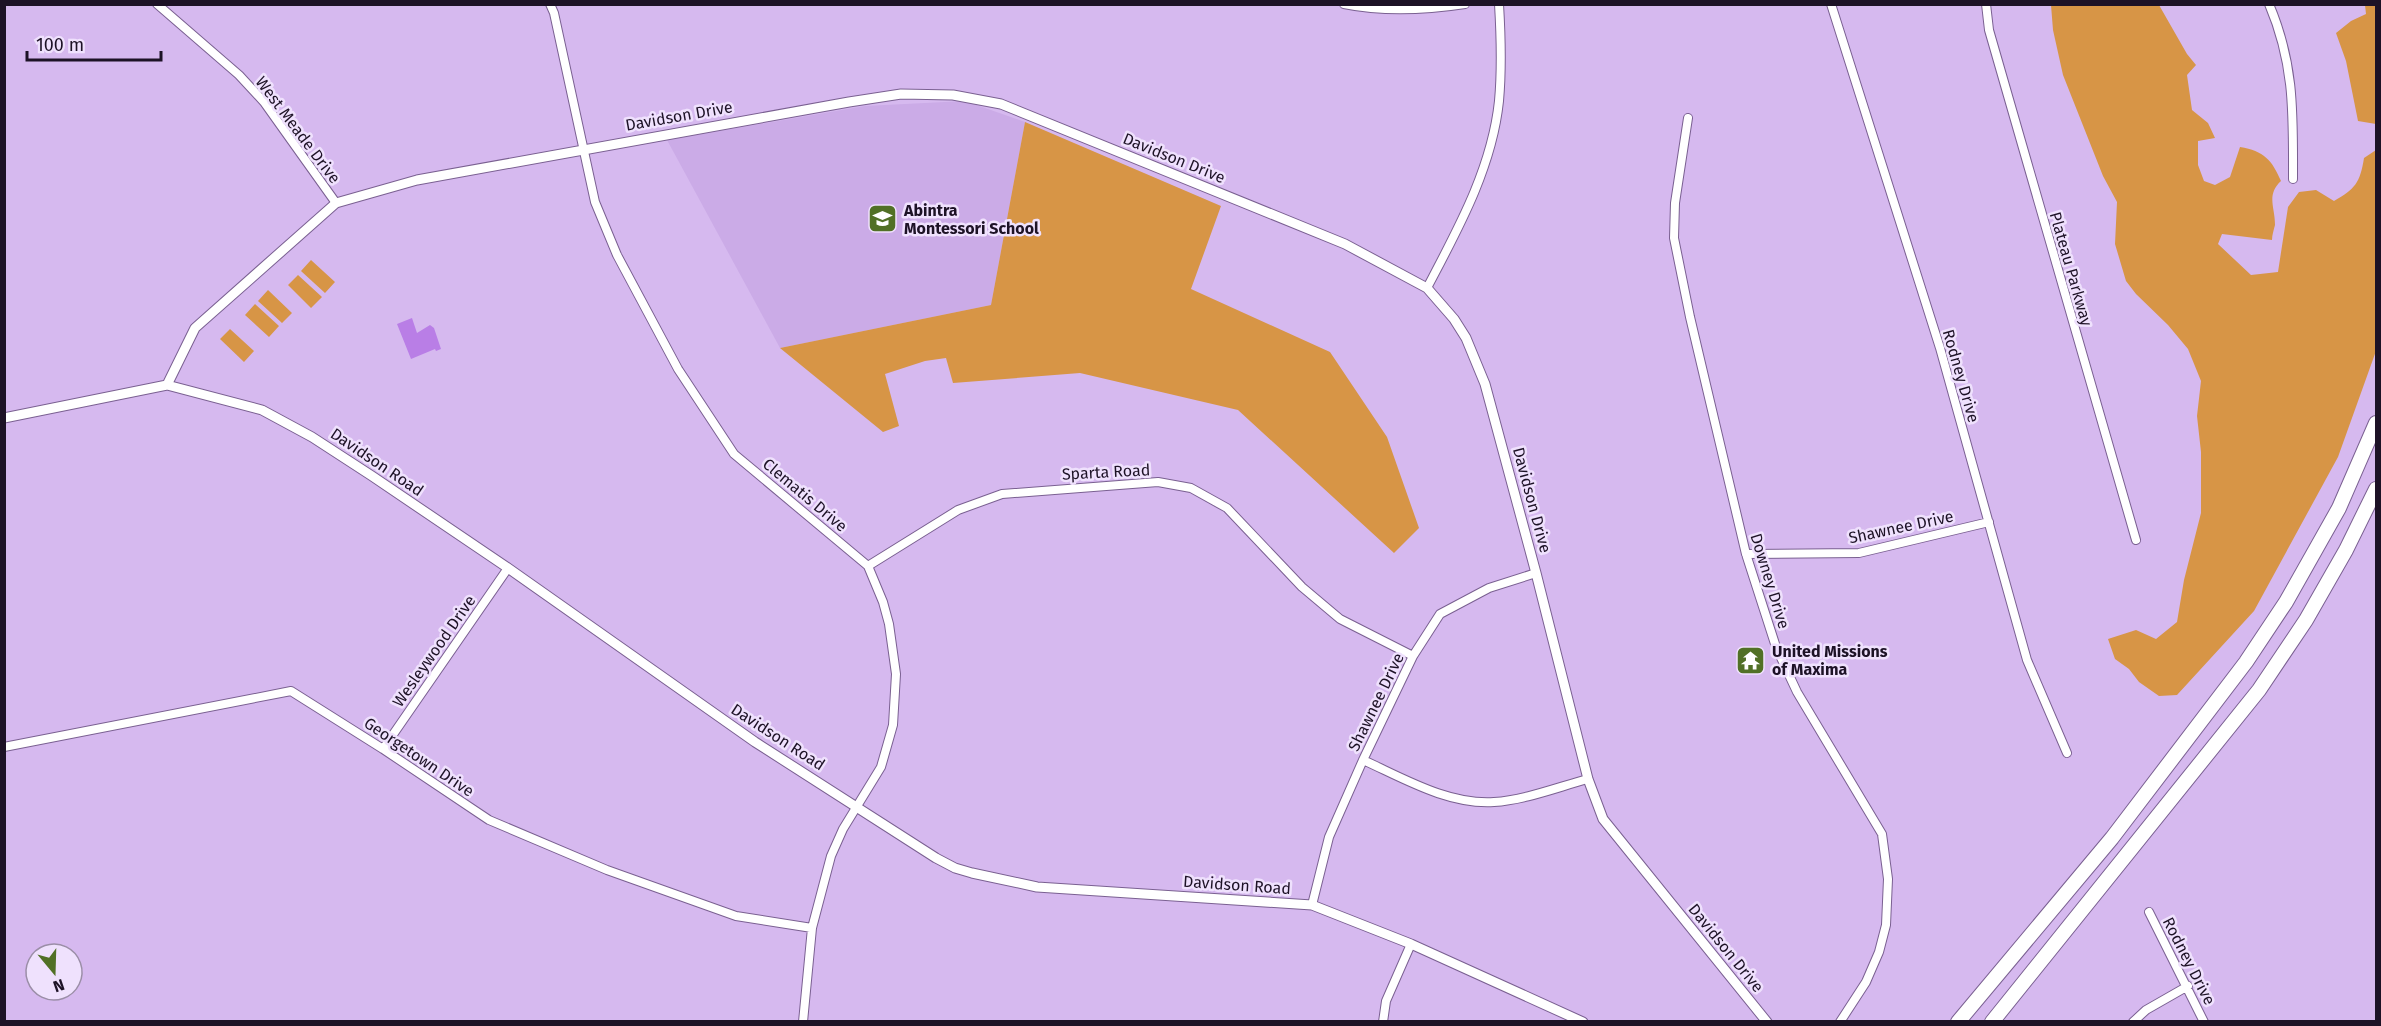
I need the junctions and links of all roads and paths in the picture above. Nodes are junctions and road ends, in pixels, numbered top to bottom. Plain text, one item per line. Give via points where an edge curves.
1 (156, 4) edge
2 (550, 4) edge
3 (1344, 4) edge
4 (1465, 4) edge
5 (1499, 4) edge
6 (1831, 4) edge
7 (1986, 4) edge
8 (2269, 4) edge
9 (1688, 118) dead end
10 (584, 149) junction
11 (2293, 179) dead end
12 (336, 203) junction
13 (1426, 288) junction
14 (166, 385) junction
15 (4, 418) edge
16 (2376, 423) edge
17 (2376, 489) edge
18 (1989, 522) junction
19 (2136, 540) dead end
20 (1746, 554) junction
21 (868, 566) junction
22 (508, 568) junction
23 (1536, 573) junction
24 (1413, 656) junction
25 (4, 747) edge
26 (383, 748) junction
27 (2067, 753) dead end
28 (1363, 760) junction
29 (1588, 779) junction
30 (857, 807) junction
31 (1312, 905) junction
32 (2149, 912) dead end
33 (812, 928) junction
34 (1411, 944) junction
35 (2188, 986) junction
36 (803, 1022) edge
37 (1383, 1022) edge
38 (1583, 1022) edge
39 (1767, 1022) edge
40 (1840, 1022) edge
41 (1958, 1022) edge
42 (1992, 1022) edge
43 (2133, 1022) edge
44 (2204, 1022) edge

1 - 12 street, West Meade Drive via 239,75 264,102
2 - 10 street, Clematis Drive
3 - 4 street via 1401,9
5 - 13 street via 1499,103 1487,154 1461,223
6 - 18 street, Rodney Drive via 1940,348
7 - 19 street, Plateau Parkway via 1989,30
8 - 11 street via 2292,84
9 - 20 street, Downey Drive via 1675,203 1674,238
10 - 12 street, Davidson Drive via 417,180
10 - 13 street, Davidson Drive via 837,103 901,94 953,95 1012,108 1345,244
10 - 21 street, Clematis Drive via 595,202 617,255 678,369 734,454
12 - 14 street, Davidson Drive via 195,328
13 - 23 street, Davidson Drive via 1466,338 1485,384
14 - 15 street, Davidson Road
14 - 22 street, Davidson Road via 262,410 322,444
16 - 41 highway via 2339,508 2246,663 2112,838
17 - 42 highway via 2312,610 2259,690
18 - 20 street, Shawnee Drive via 1859,554
18 - 27 street, Rodney Drive via 2027,660
20 - 40 street, Downey Drive via 1776,647 1797,692 1882,834 1887,879 1886,925 1866,982
21 - 24 street, Sparta Road via 958,510 1002,494 1158,482 1191,488 1227,508 1302,587 1340,619
21 - 30 street, Clematis Drive via 889,624 896,694 880,767
22 - 26 street, Wesleywood Drive
22 - 30 street, Davidson Road via 755,742
23 - 24 street, Shawnee Drive via 1489,588 1440,614
23 - 29 street, Davidson Drive
24 - 28 street, Shawnee Drive
25 - 26 street, Georgetown Drive via 291,691
26 - 33 street, Georgetown Drive via 489,820 598,866 736,916
28 - 29 street via 1438,793 1464,800 1494,802
28 - 31 street, Shawnee Drive via 1329,837
29 - 39 street, Davidson Drive via 1603,819
30 - 31 street, Davidson Road via 955,868 1001,881 1078,891
30 - 33 street, Clematis Drive via 831,856
31 - 34 street, Davidson Road
32 - 35 street, Rodney Drive
33 - 36 street, Clematis Drive
34 - 37 street via 1386,1001
34 - 38 street, Davidson Road
35 - 43 street
35 - 44 street, Rodney Drive

